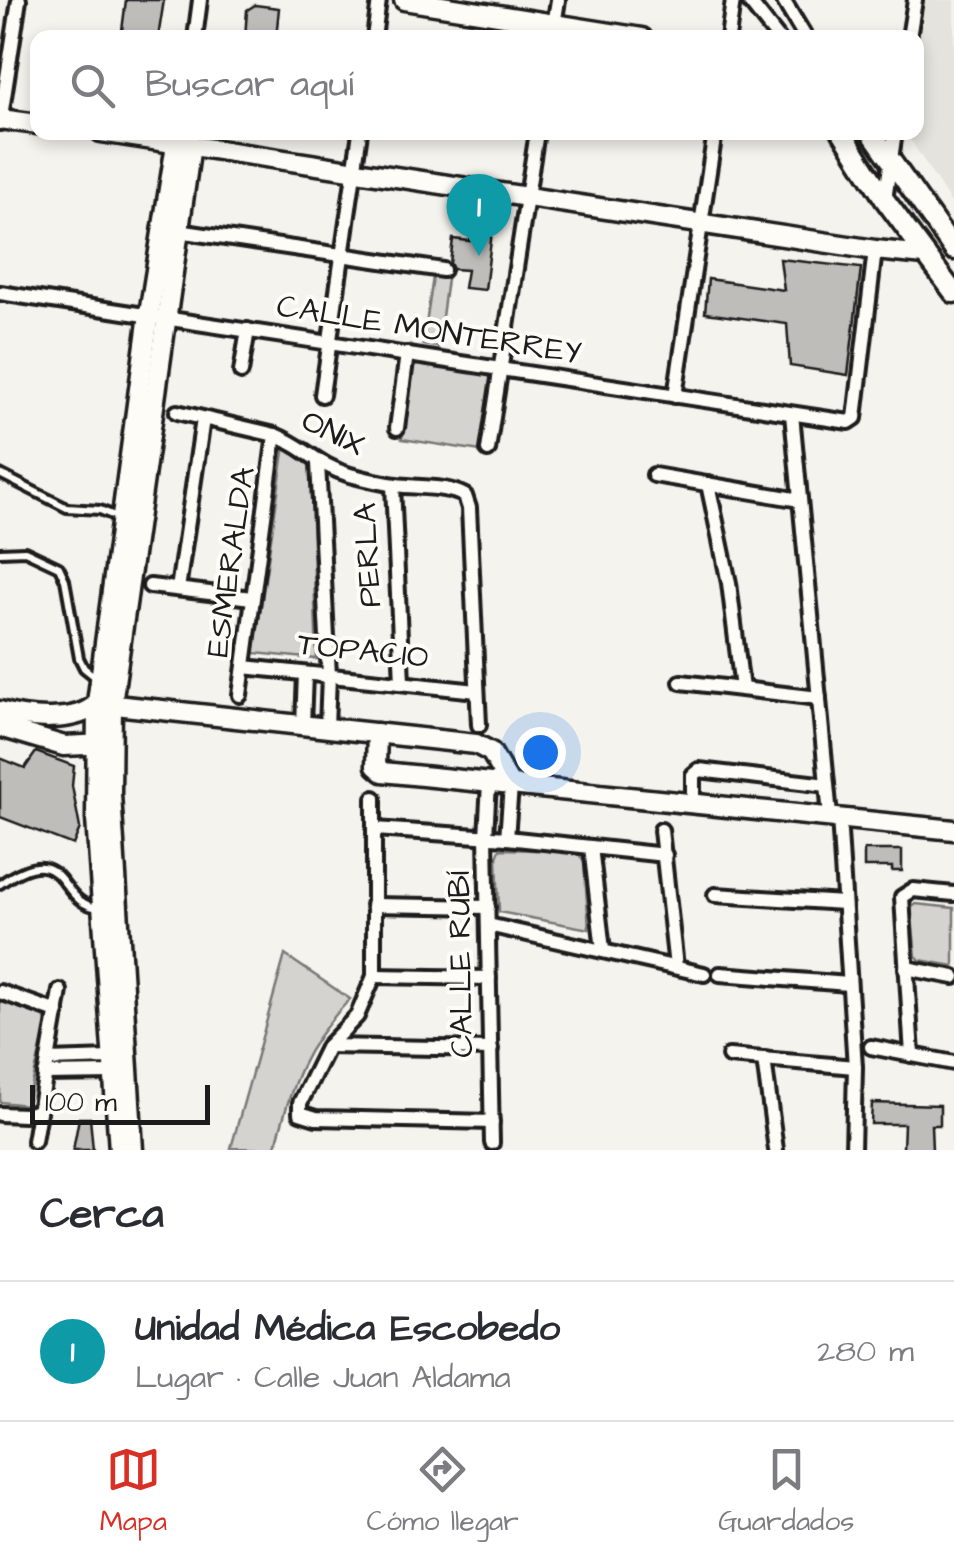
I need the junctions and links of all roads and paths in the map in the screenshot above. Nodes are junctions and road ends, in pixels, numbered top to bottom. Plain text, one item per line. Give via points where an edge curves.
1 (19, 0) edge
2 (200, 0) edge
3 (380, 0) edge
4 (404, 0) edge
5 (558, 0) edge
6 (734, 0) edge
7 (748, 0) edge
8 (783, 0) edge
9 (915, 0) edge
10 (196, 30) edge
11 (375, 30) edge
12 (548, 30) edge
13 (553, 30) edge
14 (729, 30) edge
15 (772, 30) edge
16 (801, 30) edge
17 (910, 30) edge
18 (0, 120) edge
19 (30, 123) edge
20 (182, 140) edge
21 (182, 140) edge
22 (192, 140) edge
23 (359, 140) edge
24 (536, 140) edge
25 (714, 140) edge
26 (847, 140) edge
27 (877, 140) edge
28 (894, 140) edge
29 (891, 161) junction
30 (354, 171) junction
31 (527, 196) junction
32 (885, 200) junction
33 (703, 224) junction
34 (178, 231) junction
35 (875, 250) junction
36 (954, 250) edge
37 (342, 255) junction
38 (925, 255) junction
39 (443, 270) dead end
40 (0, 293) edge
41 (954, 293) edge
42 (157, 316) junction
43 (248, 330) junction
44 (330, 342) junction
45 (406, 354) junction
46 (501, 368) junction
47 (241, 372) dead end
48 (322, 395) dead end
49 (675, 396) junction
50 (177, 412) dead end
51 (792, 414) junction
52 (203, 419) junction
53 (397, 428) dead end
54 (275, 435) junction
55 (488, 450) dead end
56 (318, 463) junction
57 (0, 474) edge
58 (654, 475) dead end
59 (708, 484) junction
60 (393, 485) junction
61 (800, 500) junction
62 (129, 523) junction
63 (0, 552) edge
64 (150, 586) dead end
65 (178, 589) junction
66 (252, 598) junction
67 (244, 667) junction
68 (305, 674) junction
69 (329, 676) junction
70 (108, 682) junction
71 (402, 682) junction
72 (681, 682) dead end
73 (742, 689) junction
74 (477, 691) junction
75 (240, 696) dead end
76 (819, 698) junction
77 (105, 703) junction
78 (0, 711) edge
79 (60, 716) junction
80 (303, 725) junction
81 (478, 725) dead end
82 (0, 727) edge
83 (327, 727) junction
84 (377, 734) junction
85 (49, 742) junction
86 (103, 745) junction
87 (489, 783) junction
88 (827, 785) junction
89 (511, 786) junction
90 (374, 798) dead end
91 (694, 802) junction
92 (834, 816) junction
93 (375, 829) junction
94 (661, 830) dead end
95 (954, 830) edge
96 (486, 836) junction
97 (507, 838) junction
98 (592, 847) junction
99 (664, 855) junction
100 (0, 884) edge
101 (954, 894) edge
102 (715, 895) dead end
103 (844, 903) junction
104 (372, 905) junction
105 (488, 907) junction
106 (101, 908) junction
107 (488, 925) junction
108 (603, 950) junction
109 (676, 967) junction
110 (906, 968) junction
111 (704, 974) dead end
112 (720, 974) dead end
113 (374, 976) junction
114 (954, 977) edge
115 (489, 978) junction
116 (850, 984) junction
117 (60, 991) dead end
118 (0, 992) edge
119 (56, 1012) junction
120 (328, 1046) junction
121 (871, 1048) dead end
122 (490, 1050) junction
123 (912, 1055) junction
124 (729, 1056) dead end
125 (764, 1058) junction
126 (954, 1063) edge
127 (113, 1066) junction
128 (46, 1067) junction
129 (855, 1067) junction
130 (38, 1111) junction
131 (0, 1114) edge
132 (492, 1122) junction
133 (34, 1141) dead end
134 (492, 1143) dead end
135 (119, 1150) edge
136 (133, 1150) edge
137 (776, 1150) edge
138 (853, 1150) edge

1 - 18 street
2 - 10 street
3 - 11 street
4 - 12 street
5 - 13 street
6 - 14 street
7 - 15 street
8 - 16 street
9 - 17 street
18 - 19 street
20 - 34 street
21 - 42 street
22 - 30 street
23 - 30 street
24 - 31 street
25 - 33 street
26 - 32 street
27 - 29 street
28 - 29 street
29 - 32 street
29 - 36 street
30 - 31 street
30 - 37 street
31 - 33 street
31 - 46 street
32 - 38 street
33 - 35 street
33 - 49 street
34 - 37 street
34 - 42 street
35 - 38 street
35 - 51 street, CALLE MONTERREY via 855,418
37 - 39 street
37 - 44 street
38 - 41 street
40 - 42 street, CALLE MONTERREY
42 - 43 street, CALLE MONTERREY
42 - 62 street
43 - 44 street, CALLE MONTERREY
43 - 47 street
44 - 45 street, CALLE MONTERREY
44 - 48 street
45 - 46 street, CALLE MONTERREY
45 - 53 street
46 - 49 street, CALLE MONTERREY
46 - 55 street
49 - 51 street, CALLE MONTERREY
50 - 52 street, ONIX
51 - 61 street
52 - 54 street, ONIX
52 - 65 street
54 - 56 street, ONIX
54 - 66 street, ESMERALDA
56 - 60 street, ONIX
56 - 69 street
57 - 62 lane via 66,508 100,510
58 - 59 street
59 - 61 street
59 - 73 street
60 - 71 street, PERLA
60 - 74 street, ONIX via 450,490 465,496 470,508
61 - 76 street
62 - 70 street
63 - 70 lane via 25,551 59,567 79,658
64 - 65 street
65 - 66 street
66 - 67 street, ESMERALDA
67 - 68 street, TOPACIO
67 - 75 street, ESMERALDA
68 - 69 street, TOPACIO
68 - 80 street
69 - 71 street, TOPACIO
69 - 83 street
70 - 77 street
71 - 74 street, TOPACIO
72 - 73 street
73 - 76 street
74 - 81 street
76 - 88 street
77 - 79 street
77 - 80 street
77 - 86 street
78 - 79 street
79 - 85 street via 67,733
80 - 83 street
82 - 85 street
83 - 84 street
84 - 87 street via 380,772
84 - 89 street via 480,744
85 - 86 street
86 - 106 street
86 - 136 street
87 - 89 street
87 - 96 street, CALLE RUBÍ
88 - 91 street via 699,770 693,776
88 - 92 street
89 - 91 street
89 - 97 street, CALLE RUBÍ
90 - 93 street
91 - 92 street
92 - 95 street
92 - 103 street
93 - 96 street
93 - 104 street
94 - 99 street
96 - 97 street
96 - 105 street, CALLE RUBÍ
97 - 98 street
98 - 99 street
98 - 108 street
99 - 109 street
100 - 106 lane via 38,866 53,870 83,905
101 - 110 street via 905,892
102 - 103 street
103 - 116 street
104 - 105 street
104 - 113 street
105 - 107 street, CALLE RUBÍ
106 - 127 street
107 - 108 street
107 - 115 street, CALLE RUBÍ
108 - 109 street
109 - 111 street
110 - 114 street
110 - 123 street
112 - 116 street
113 - 115 street
113 - 120 street via 357,1016
115 - 122 street, CALLE RUBÍ
116 - 129 street
117 - 119 street
118 - 119 street
119 - 128 street
120 - 122 street
120 - 132 street via 300,1112 316,1118
121 - 123 street
122 - 132 street, CALLE RUBÍ
123 - 126 street
124 - 125 street
125 - 129 street
125 - 137 street
127 - 128 street
127 - 135 street
128 - 130 street
129 - 138 street
130 - 131 street
130 - 133 street
132 - 134 street, CALLE RUBÍ

